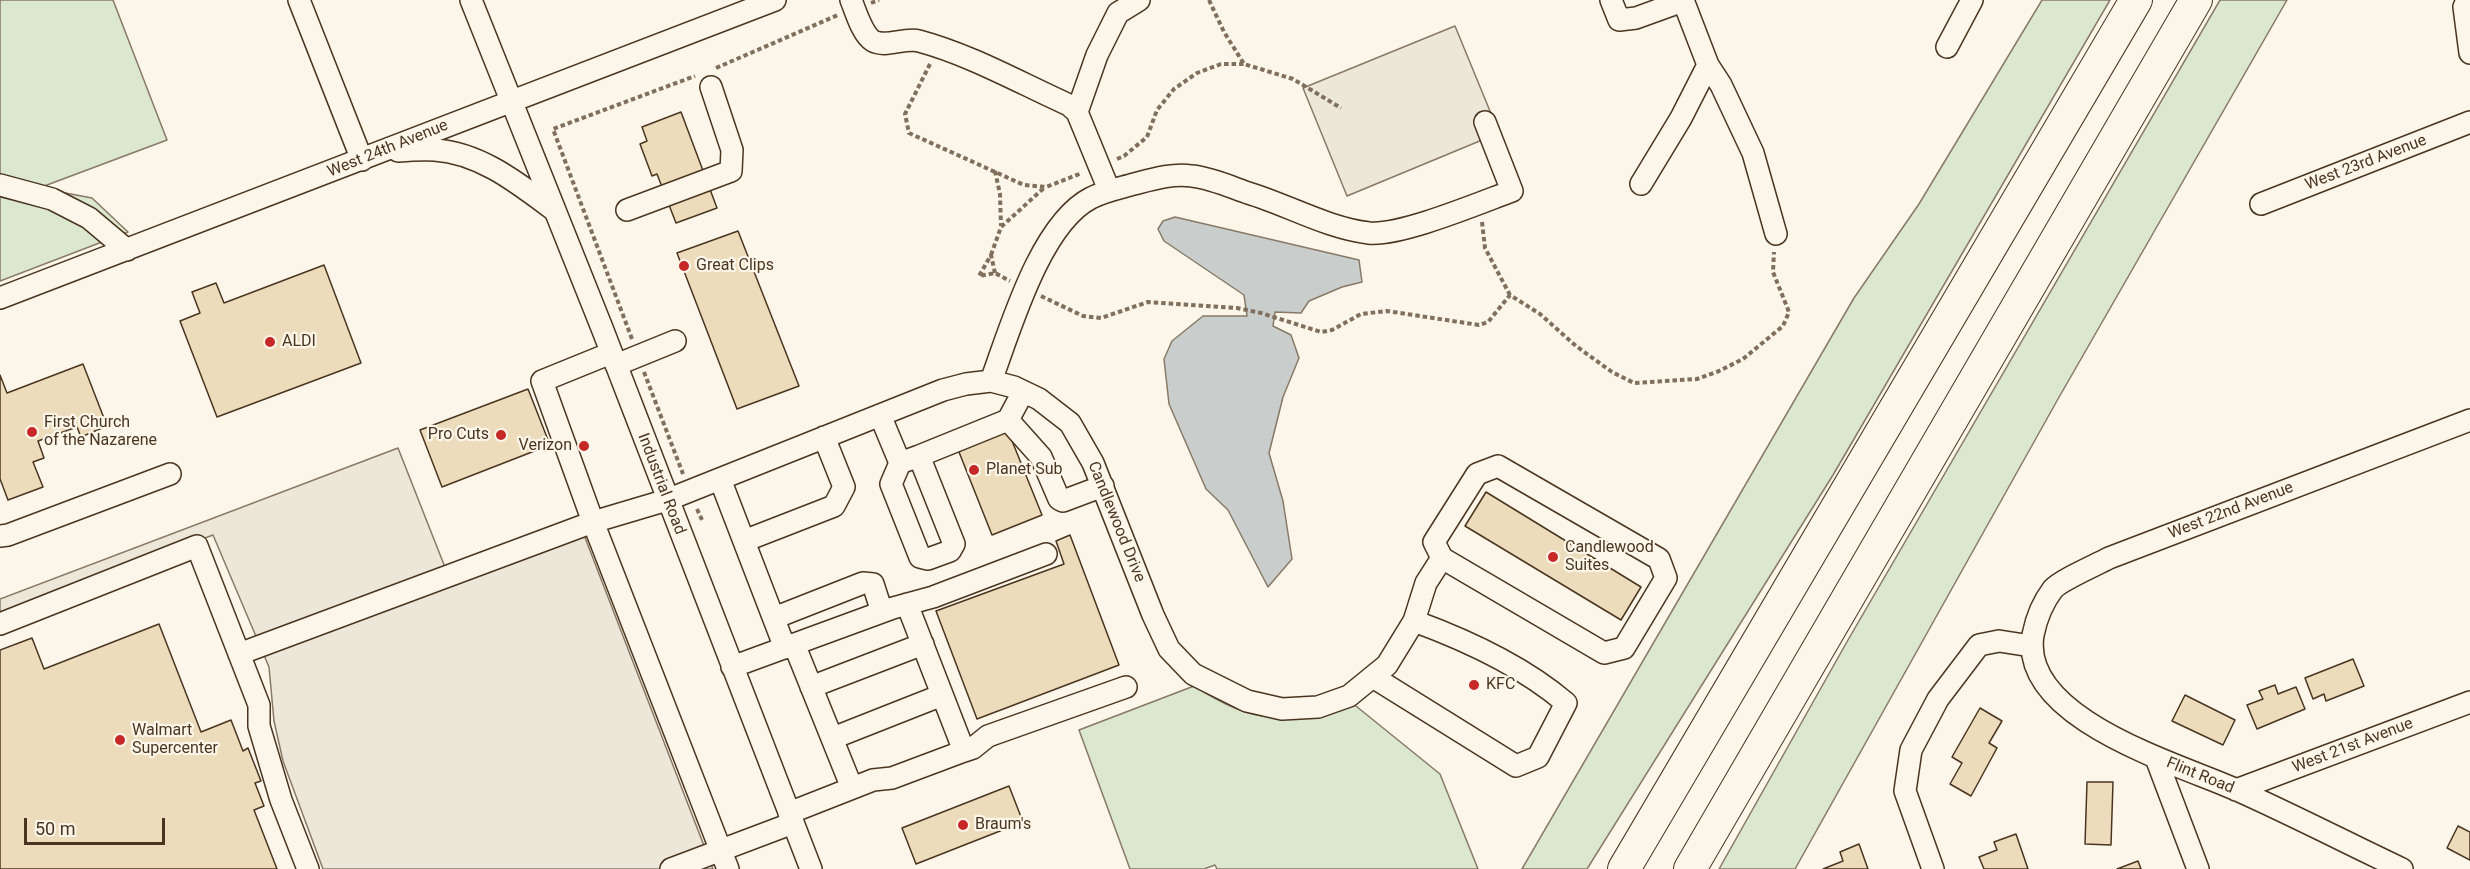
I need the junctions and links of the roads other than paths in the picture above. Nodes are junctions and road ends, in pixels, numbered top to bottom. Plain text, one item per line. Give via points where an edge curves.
1 (299, 0) edge
2 (471, 0) edge
3 (775, 0) edge
4 (851, 0) edge
5 (1139, 0) edge
6 (1611, 0) edge
7 (1972, 0) edge
8 (2136, 0) edge
9 (2196, 0) edge
10 (2467, 0) edge
11 (1683, 1) edge
12 (1947, 47) dead end
13 (2470, 53) edge
14 (1708, 65) junction
15 (711, 87) dead end
16 (510, 100) junction
17 (1077, 112) junction
18 (1485, 122) dead end
19 (2470, 122) edge
20 (385, 151) junction
21 (362, 160) junction
22 (1641, 184) dead end
23 (0, 185) edge
24 (1109, 190) junction
25 (2261, 204) dead end
26 (554, 210) junction
27 (627, 210) dead end
28 (1776, 234) road end
29 (127, 250) junction
30 (0, 298) edge
31 (675, 341) dead end
32 (614, 359) junction
33 (991, 381) junction
34 (1023, 392) junction
35 (880, 415) junction
36 (1008, 420) junction
37 (2470, 420) edge
38 (824, 437) junction
39 (170, 474) dead end
40 (720, 478) junction
41 (1103, 486) junction
42 (667, 500) junction
43 (593, 522) junction
44 (0, 536) edge
45 (744, 541) junction
46 (1046, 554) dead end
47 (1442, 558) junction
48 (908, 604) junction
49 (882, 612) junction
50 (774, 618) junction
51 (1414, 621) junction
52 (0, 624) edge
53 (923, 644) junction
54 (790, 646) junction
55 (2031, 646) junction
56 (239, 654) junction
57 (732, 668) junction
58 (1373, 677) junction
59 (812, 687) junction
60 (1126, 687) dead end
61 (942, 695) junction
62 (2470, 702) edge
63 (1708, 723) junction
64 (833, 738) junction
65 (964, 751) junction
66 (2156, 759) junction
67 (852, 788) junction
68 (2236, 790) junction
69 (791, 818) junction
70 (724, 859) edge
71 (308, 869) edge
72 (671, 869) edge
73 (811, 869) edge
74 (1601, 869) edge
75 (1624, 869) edge
76 (1690, 869) edge
77 (1933, 869) edge
78 (2198, 869) edge
79 (2402, 869) edge

1 - 21 street
2 - 16 street, Industrial Road
3 - 16 street, West 24th Avenue
4 - 17 street via 873,40 884,43 909,39 938,46
5 - 17 street via 1118,13 1097,55
6 - 11 street via 1619,20
7 - 12 street
8 - 63 highway
9 - 76 highway
10 - 13 street via 2464,7
11 - 14 street
14 - 22 street
14 - 28 street via 1753,153
15 - 27 street via 732,150 731,171
16 - 20 street, West 24th Avenue
16 - 26 street, Industrial Road
17 - 24 street
18 - 24 street via 1512,192 1393,231 1369,233 1192,176 1163,177
19 - 25 street, West 23rd Avenue
20 - 21 street, West 24th Avenue
20 - 26 street via 437,150 476,160 509,177
21 - 29 street, West 24th Avenue
23 - 29 street via 52,199 89,218
24 - 33 street via 1089,198 1046,245 1025,288
26 - 32 street, Industrial Road
29 - 30 street, West 24th Avenue
31 - 32 street
32 - 42 street, Industrial Road
32 - 43 street via 543,381
33 - 34 street, Candlewood Drive
33 - 35 street, Candlewood Drive via 943,390
34 - 36 street
34 - 41 street, Candlewood Drive via 1070,423
35 - 36 street via 909,459
35 - 38 street, Candlewood Drive
36 - 41 street via 1041,456 1059,499 1063,501
37 - 55 street, West 22nd Avenue via 2109,558 2054,588 2036,621
38 - 40 street, Candlewood Drive
38 - 45 street via 844,487 834,506
39 - 44 street
40 - 42 street, Candlewood Drive
40 - 45 street
41 - 58 street, Candlewood Drive via 1169,649 1193,674 1247,701 1282,709 1318,707 1349,696
42 - 43 street, Candlewood Drive
42 - 57 street, Industrial Road
43 - 56 street, Candlewood Drive
43 - 70 street
45 - 50 street
46 - 48 street
47 - 47 street via 1604,653 1624,648 1666,578 1659,559 1498,466 1477,474 1434,542
47 - 51 street, Candlewood Drive via 1426,583
48 - 49 street
48 - 53 street
49 - 50 street via 873,584 863,583
49 - 54 street
50 - 54 street
51 - 58 street, Candlewood Drive via 1387,665
51 - 58 street via 1448,633 1542,683 1566,703 1538,757 1516,766
52 - 56 street via 197,546
53 - 59 street
53 - 61 street
54 - 57 street
54 - 59 street
55 - 66 street, Flint Road via 2038,670 2059,701 2081,719
55 - 77 street via 1999,641 1979,645 1938,699 1911,750 1905,790
56 - 71 street via 259,705 259,726 281,800
57 - 69 street, Industrial Road
59 - 64 street
60 - 65 street via 988,736
61 - 64 street
61 - 65 street
62 - 68 street, West 21st Avenue
63 - 74 highway via 1657,782
63 - 75 highway
64 - 67 street
65 - 67 street via 892,778
66 - 68 street, Flint Road
66 - 78 street
67 - 69 street
68 - 79 street, Flint Road
69 - 70 street
69 - 73 street, Industrial Road
70 - 72 street

